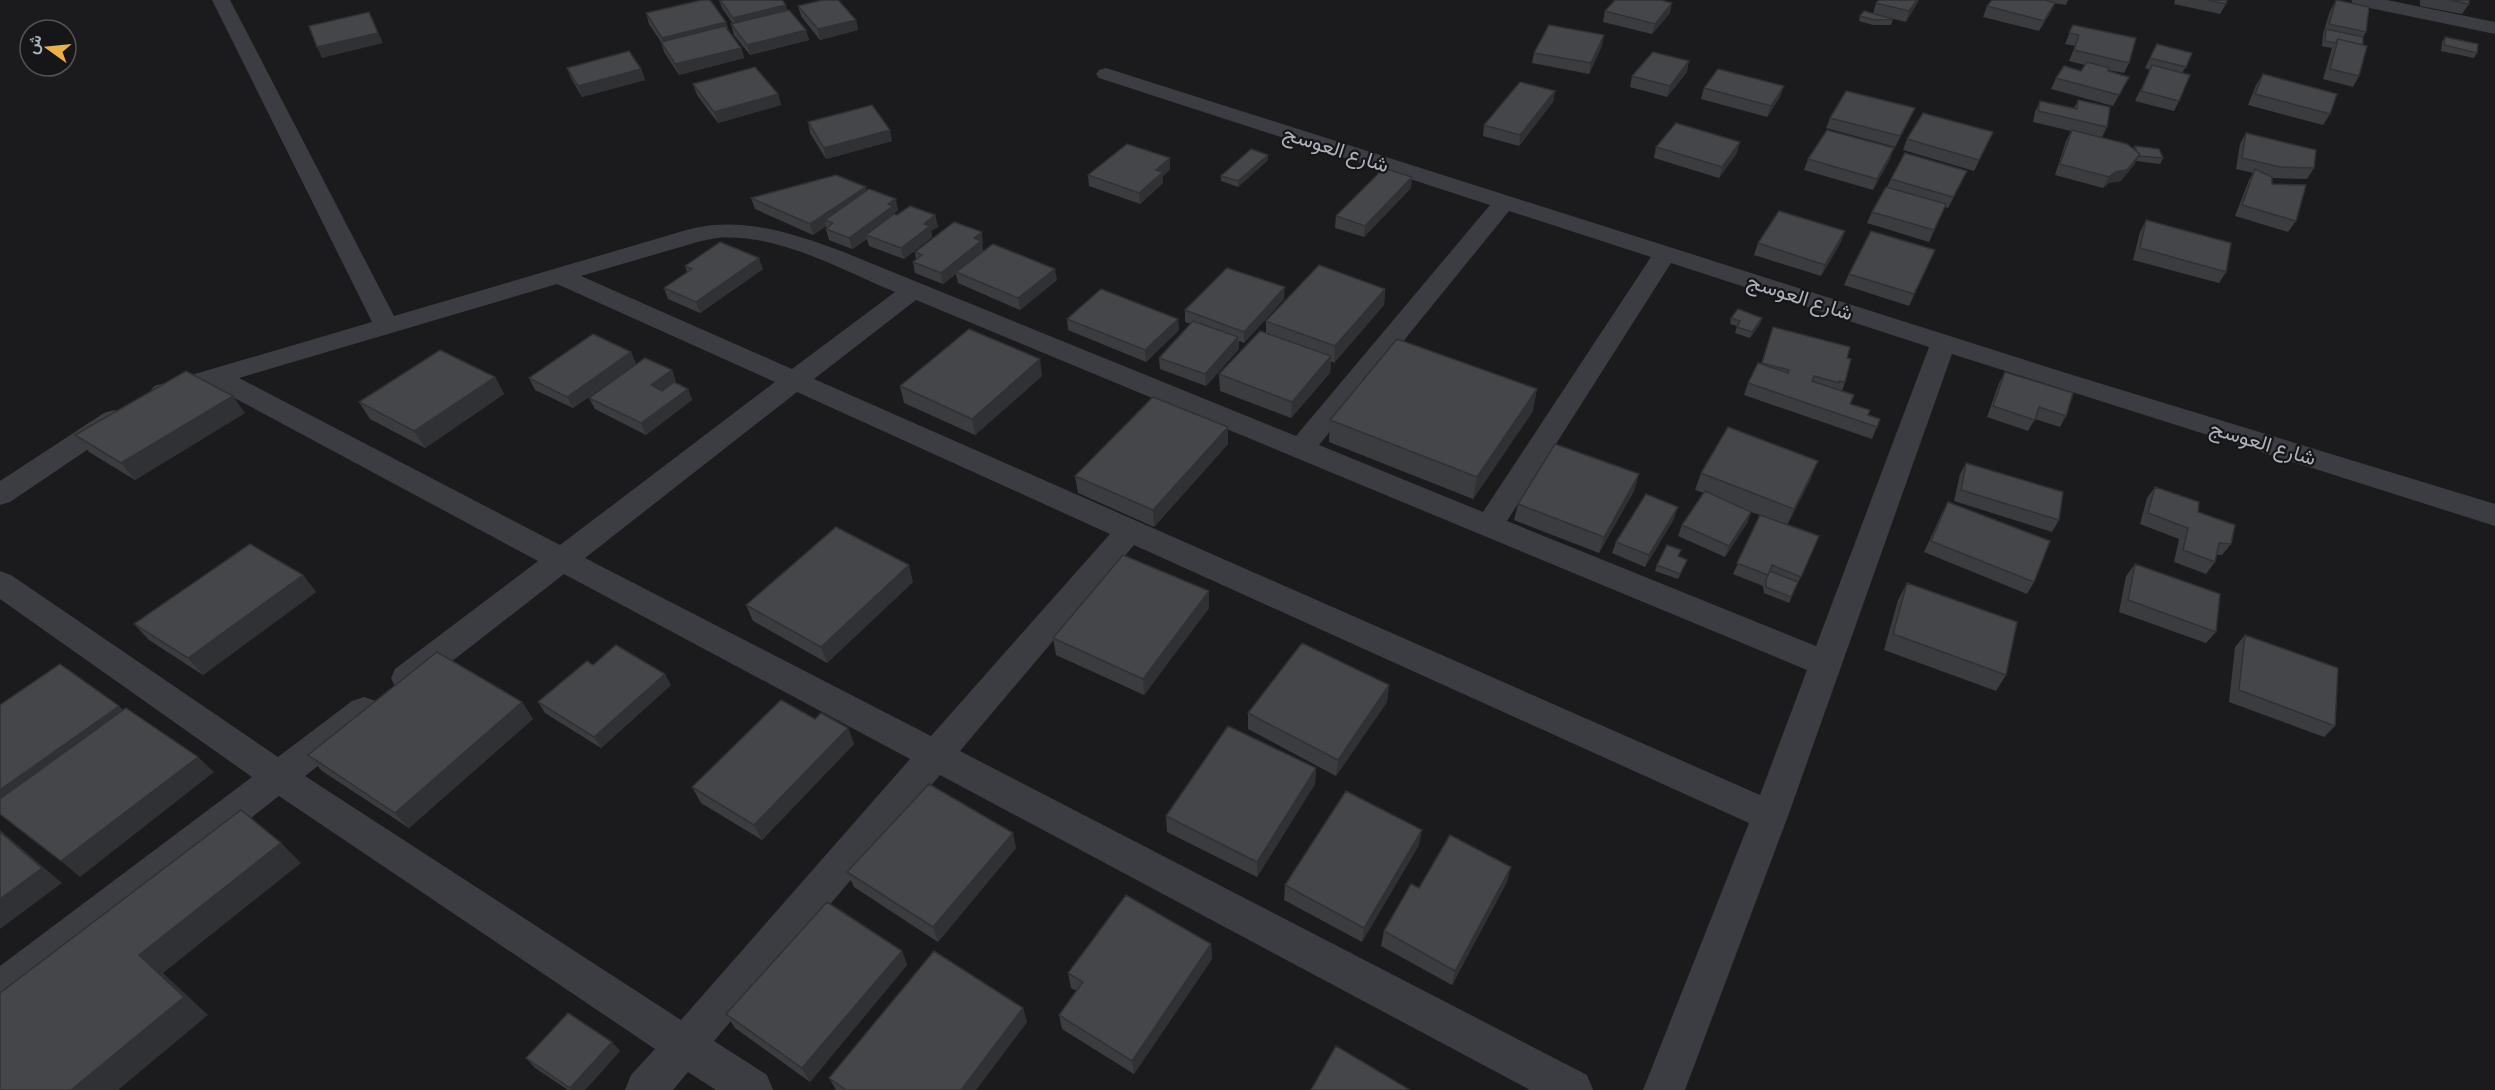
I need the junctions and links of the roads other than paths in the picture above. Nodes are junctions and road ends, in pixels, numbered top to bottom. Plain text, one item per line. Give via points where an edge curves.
1 (221, 0) edge
2 (2360, 0) edge
3 (2495, 28) edge
4 (1106, 74) dead end
5 (1504, 203) junction
6 (1665, 254) junction
7 (558, 275) junction
8 (913, 290) junction
9 (386, 326) junction
10 (1943, 343) junction
11 (213, 376) junction
12 (795, 381) junction
13 (1301, 449) junction
14 (0, 495) edge
15 (2495, 515) edge
16 (1489, 526) junction
17 (1130, 531) junction
18 (562, 559) junction
19 (0, 583) edge
20 (1826, 664) junction
21 (934, 754) junction
22 (279, 777) junction
23 (1770, 816) junction
24 (0, 990) edge
25 (685, 1047) junction
26 (646, 1090) edge
27 (752, 1090) edge
28 (1572, 1090) edge
29 (1664, 1090) edge

1 - 9 street
2 - 3 street
4 - 5 street, شارع العوسج
5 - 6 street, شارع العوسج
5 - 13 street
6 - 10 street, شارع العوسج
6 - 16 street
7 - 8 street via 698,234 747,231 787,242
7 - 9 street
7 - 12 street
8 - 12 street
8 - 13 street
9 - 11 street
10 - 15 street, شارع العوسج
10 - 20 street
11 - 14 street via 139,403
11 - 18 street
12 - 17 street
12 - 18 street
13 - 16 street
16 - 20 street
17 - 21 street
17 - 23 street
18 - 21 street
18 - 22 street
19 - 22 street
20 - 23 street
21 - 25 street
21 - 28 street
22 - 24 street
22 - 25 street
23 - 29 street
25 - 26 street
25 - 27 street

